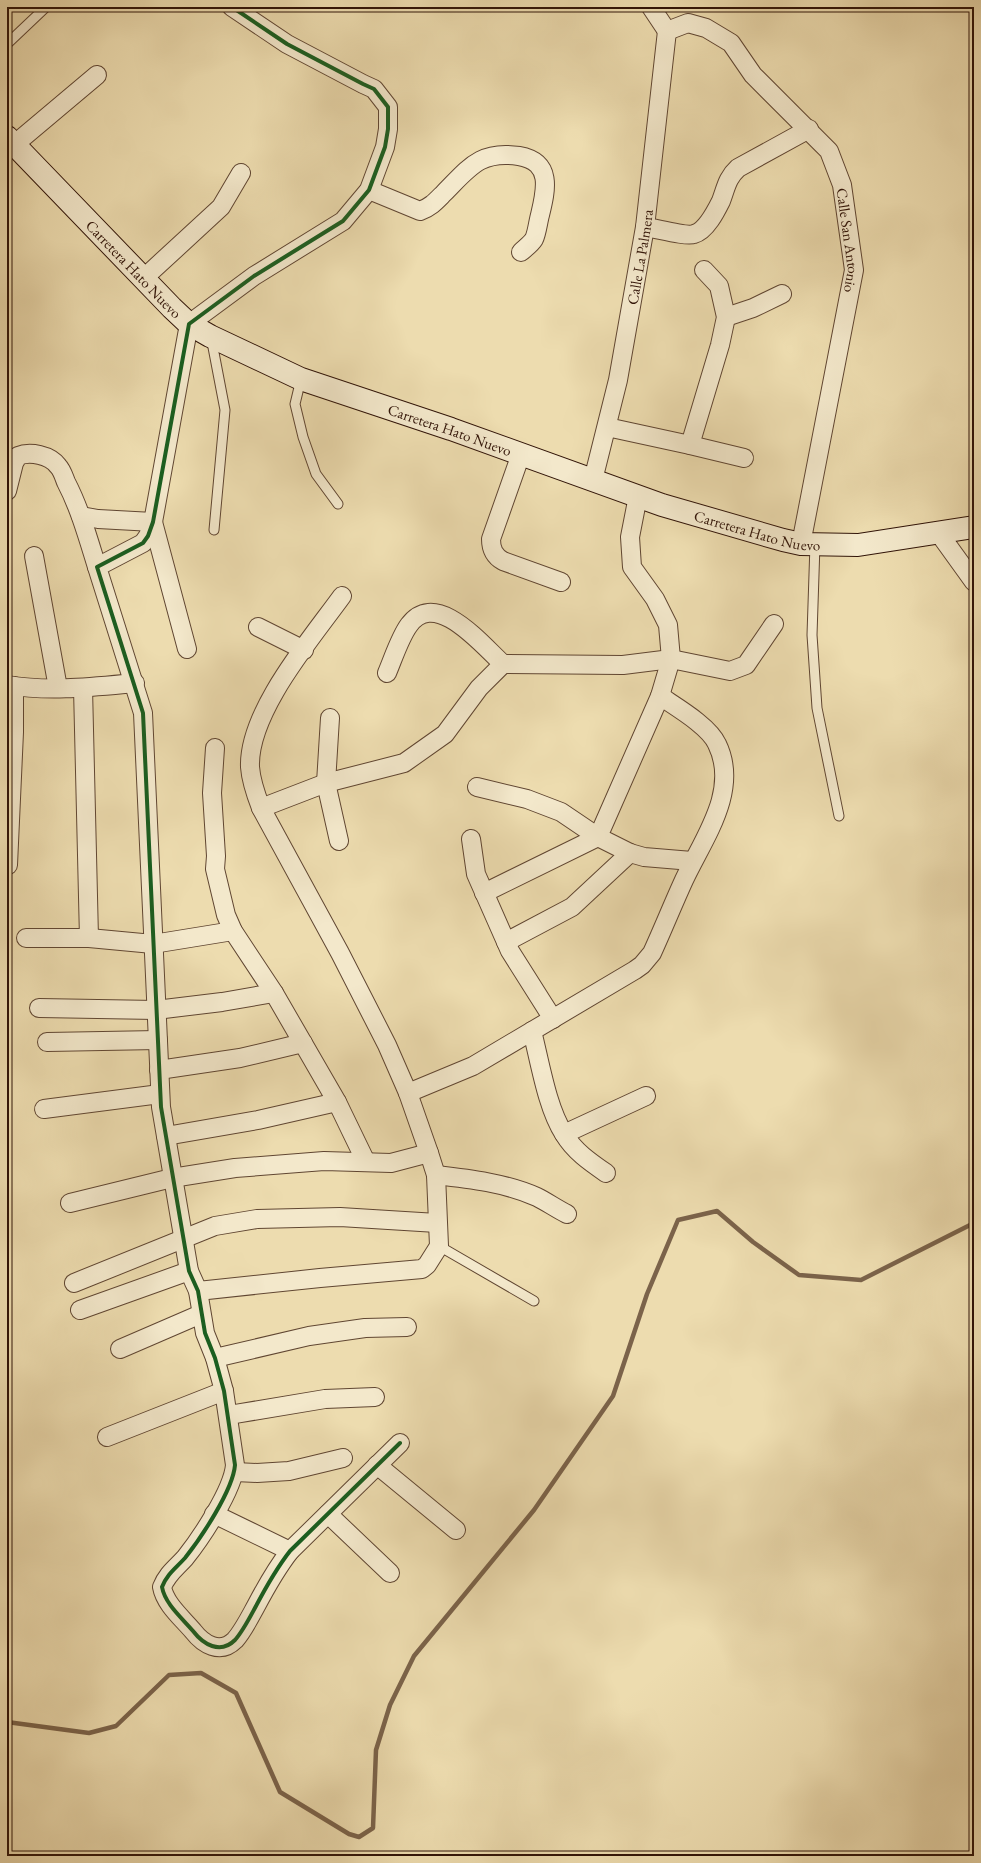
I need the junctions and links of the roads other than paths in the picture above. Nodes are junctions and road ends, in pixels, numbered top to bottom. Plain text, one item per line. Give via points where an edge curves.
1 (46, 7) edge
2 (232, 7) edge
3 (651, 7) edge
4 (667, 31) junction
5 (7, 44) edge
6 (97, 75) dead end
7 (809, 129) junction
8 (11, 140) edge
9 (241, 173) dead end
10 (369, 190) junction
11 (645, 227) junction
12 (521, 252) dead end
13 (704, 270) dead end
14 (144, 278) junction
15 (782, 294) dead end
16 (726, 316) junction
17 (189, 324) junction
18 (210, 336) junction
19 (300, 379) junction
20 (607, 427) junction
21 (690, 445) junction
22 (521, 454) junction
23 (744, 458) dead end
24 (593, 480) junction
25 (7, 491) edge
26 (638, 496) junction
27 (338, 504) dead end
28 (81, 516) junction
29 (153, 522) junction
30 (974, 527) edge
31 (214, 530) dead end
32 (938, 532) junction
33 (808, 544) junction
34 (34, 556) dead end
35 (97, 567) junction
36 (561, 582) dead end
37 (974, 582) edge
38 (342, 596) dead end
39 (774, 624) dead end
40 (258, 627) dead end
41 (186, 649) dead end
42 (304, 650) junction
43 (671, 659) junction
44 (503, 664) junction
45 (387, 673) dead end
46 (135, 683) junction
47 (10, 686) edge
48 (58, 688) junction
49 (83, 688) junction
50 (660, 696) junction
51 (330, 718) dead end
52 (10, 732) edge
53 (215, 748) dead end
54 (326, 783) junction
55 (9, 786) edge
56 (477, 787) dead end
57 (261, 808) junction
58 (839, 816) dead end
59 (598, 837) junction
60 (470, 839) dead end
61 (339, 841) dead end
62 (630, 853) junction
63 (692, 861) junction
64 (8, 865) dead end
65 (484, 893) junction
66 (233, 931) junction
67 (26, 938) dead end
68 (88, 938) junction
69 (506, 942) junction
70 (153, 944) junction
71 (274, 993) junction
72 (39, 1008) dead end
73 (156, 1010) junction
74 (553, 1019) junction
75 (532, 1031) junction
76 (158, 1040) junction
77 (47, 1042) dead end
78 (303, 1043) junction
79 (159, 1070) junction
80 (408, 1093) junction
81 (160, 1094) junction
82 (646, 1096) dead end
83 (337, 1102) junction
84 (44, 1109) dead end
85 (564, 1134) junction
86 (166, 1136) junction
87 (429, 1153) junction
88 (366, 1162) junction
89 (606, 1173) dead end
90 (436, 1175) junction
91 (172, 1178) junction
92 (70, 1203) dead end
93 (567, 1214) dead end
94 (437, 1222) junction
95 (184, 1240) junction
96 (439, 1246) junction
97 (189, 1271) junction
98 (74, 1283) dead end
99 (198, 1291) junction
100 (534, 1301) dead end
101 (80, 1310) dead end
102 (201, 1314) junction
103 (407, 1327) dead end
104 (120, 1348) dead end
105 (215, 1358) junction
106 (224, 1392) junction
107 (375, 1397) dead end
108 (229, 1415) junction
109 (107, 1437) dead end
110 (400, 1443) dead end
111 (343, 1458) dead end
112 (377, 1465) junction
113 (235, 1472) junction
114 (214, 1514) junction
115 (328, 1514) junction
116 (456, 1530) dead end
117 (290, 1551) junction
118 (390, 1573) dead end

1 - 5 lane
2 - 10 street via 287,44 374,88 381,95 388,107 388,129 385,147
3 - 4 street
4 - 7 street, Calle San Antonio via 688,23 706,28 731,43 753,74
4 - 11 street, Calle La Palmera
6 - 8 street
7 - 11 street via 738,168 730,175 720,202 705,227 695,234 687,235
7 - 33 street, Calle San Antonio via 829,151 842,185 854,270
8 - 14 main road, Carretera Hato Nuevo
9 - 14 street via 221,207
10 - 12 street via 420,212 430,208 472,164 486,157 519,156 533,160 545,176 544,195 534,238
10 - 17 street via 343,221 254,276
11 - 20 street, Calle La Palmera via 618,380
13 - 16 street via 719,286
14 - 17 main road, Carretera Hato Nuevo
15 - 16 street via 753,308
16 - 21 street via 720,345
17 - 18 main road, Carretera Hato Nuevo
17 - 29 street
18 - 19 main road, Carretera Hato Nuevo
18 - 31 lane via 226,410
19 - 22 main road, Carretera Hato Nuevo
19 - 27 lane via 295,404 303,437 316,474
20 - 21 street
20 - 24 street, Calle La Palmera
21 - 23 street
22 - 24 main road, Carretera Hato Nuevo
22 - 36 street via 491,539 491,546 498,558 503,561
24 - 26 main road, Carretera Hato Nuevo
25 - 28 street via 18,456 32,454 46,457 58,466
26 - 33 main road, Carretera Hato Nuevo via 783,540
26 - 43 street via 630,537 632,566 655,599 668,624
28 - 29 street
28 - 35 street
29 - 35 street via 143,544
29 - 41 street
30 - 32 main road, Carretera Hato Nuevo
32 - 33 main road, Carretera Hato Nuevo via 858,545
32 - 37 street
33 - 58 lane via 817,708
34 - 48 street
35 - 46 street
38 - 42 street
39 - 43 street via 746,665 730,672
40 - 42 street
42 - 57 street via 269,700 255,732 250,766
43 - 44 street via 623,666
43 - 50 street
44 - 45 street via 465,629 450,618 434,612 417,617 408,626
44 - 54 street via 479,688 445,734 404,763
46 - 49 street
46 - 70 street via 144,713
47 - 48 street
47 - 52 street
48 - 49 street
49 - 68 street
50 - 59 street
50 - 63 street via 697,720 717,743 724,770 722,797 713,825
51 - 54 street
52 - 55 street
53 - 66 street via 212,792 216,856 214,869 226,915
54 - 57 street
54 - 61 street
55 - 64 street
56 - 59 street via 527,799 561,812
57 - 80 street via 340,953
59 - 62 street
59 - 65 street
60 - 65 street via 476,874
62 - 63 street via 644,857
62 - 69 street via 572,907
63 - 74 street via 652,952 642,965
65 - 69 street
66 - 70 street
66 - 71 street
67 - 68 street
68 - 70 street
69 - 74 street
70 - 73 street
71 - 73 street
71 - 78 street
72 - 73 street
73 - 76 street
74 - 75 street
75 - 80 street via 473,1066
75 - 85 street via 553,1111
76 - 77 street
76 - 79 street
78 - 79 street via 240,1058
78 - 83 street
79 - 81 street
80 - 87 street
81 - 84 street
81 - 86 street
82 - 85 street
83 - 86 street via 258,1120
83 - 88 street
85 - 89 street via 585,1159
86 - 91 street
87 - 88 street via 391,1162
87 - 90 street
88 - 91 street via 324,1161 235,1168
90 - 93 street via 482,1180 537,1198
90 - 94 street
91 - 92 street
91 - 95 street
94 - 95 street via 340,1217 257,1219 215,1226
94 - 96 street
95 - 97 street
95 - 98 street
96 - 99 street via 422,1269
96 - 100 lane
97 - 99 street
97 - 101 street
99 - 102 street
102 - 104 street
102 - 105 street
103 - 105 street via 365,1328 309,1336
105 - 106 street
106 - 108 street
106 - 109 street
107 - 108 street via 325,1399
108 - 113 street
110 - 112 street
111 - 113 street via 289,1471
112 - 115 street
112 - 116 street
113 - 114 street
114 - 117 street
114 - 117 street via 184,1558 166,1577 162,1587 167,1600 199,1639 209,1646 218,1647 234,1640 250,1617 275,1570
115 - 117 street
115 - 118 street

